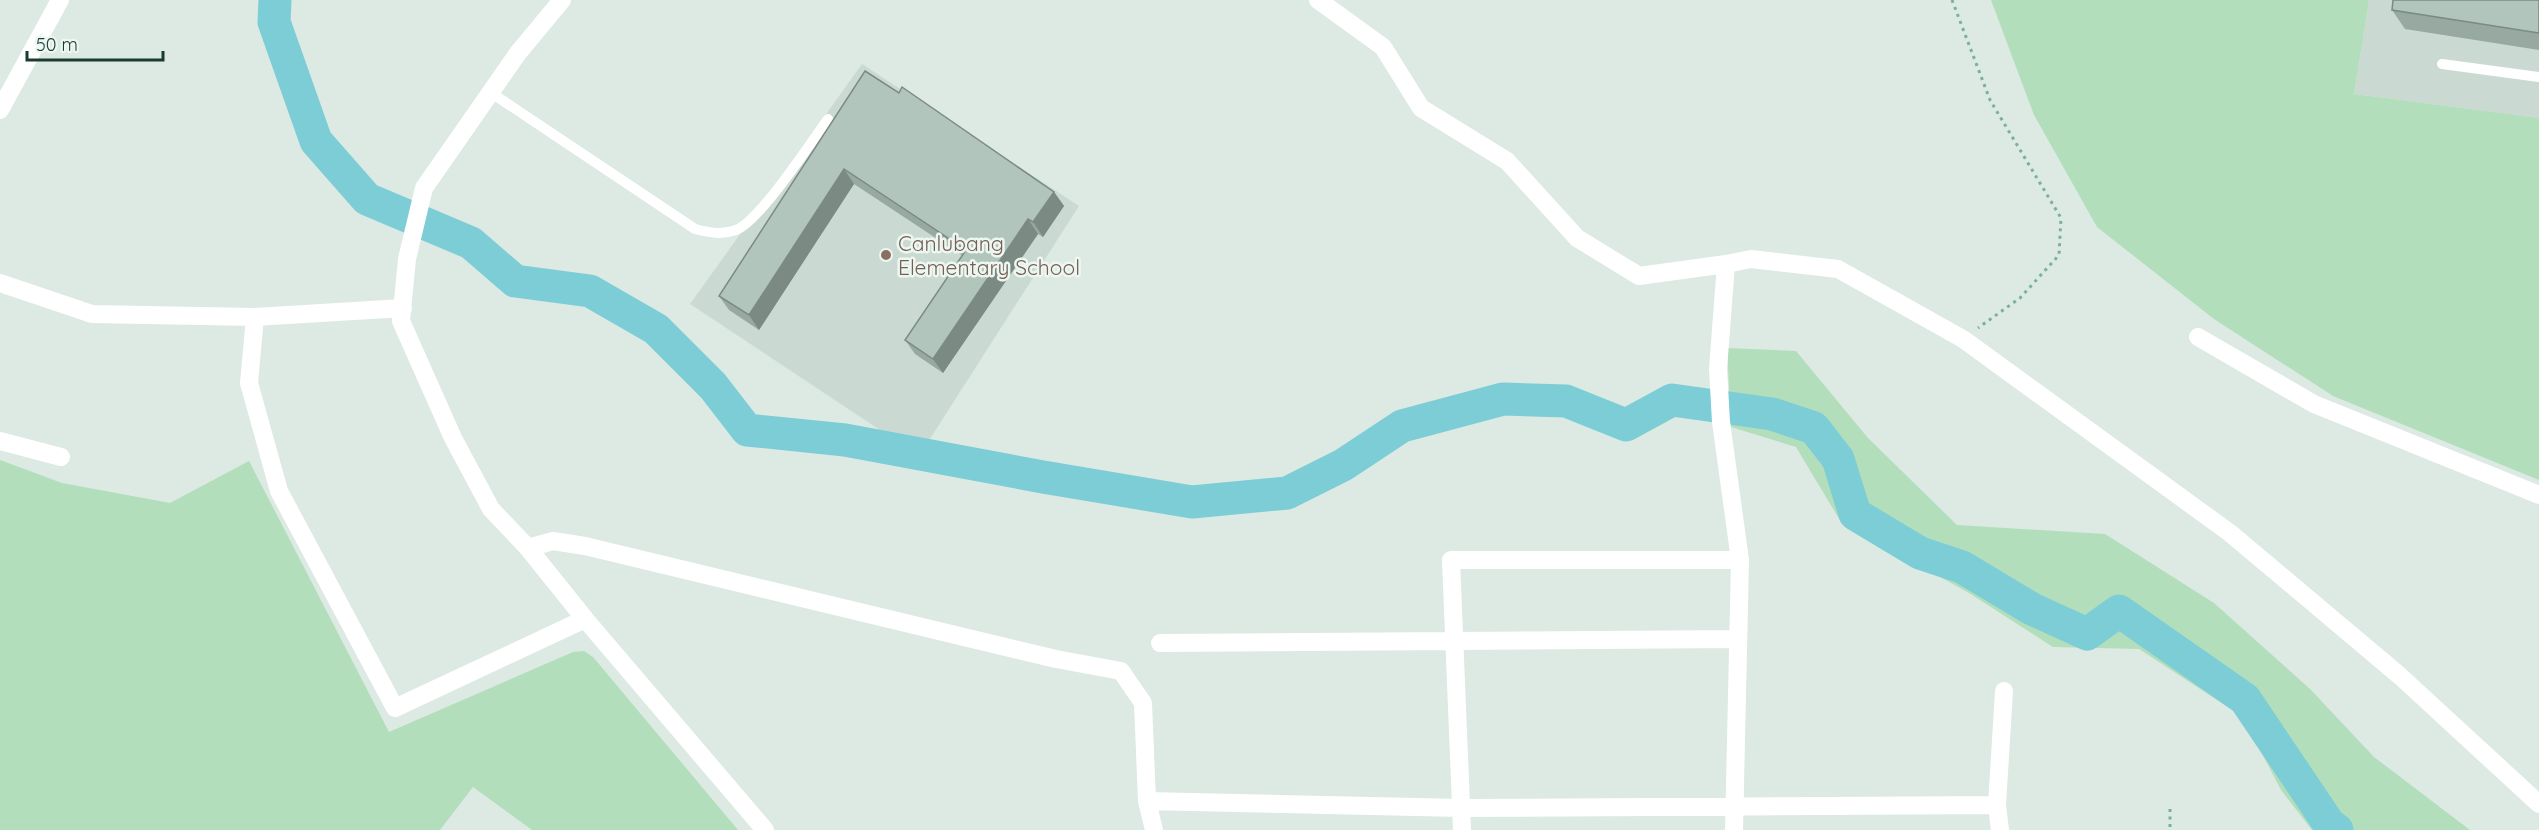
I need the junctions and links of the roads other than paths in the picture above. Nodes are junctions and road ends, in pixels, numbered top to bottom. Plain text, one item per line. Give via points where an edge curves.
1 (60, 0) edge
2 (562, 0) edge
3 (1318, 0) edge
4 (2442, 64) dead end
5 (2539, 77) edge
6 (490, 92) junction
7 (0, 110) edge
8 (828, 118) dead end
9 (1726, 264) junction
10 (0, 283) edge
11 (403, 308) junction
12 (255, 316) junction
13 (2198, 337) dead end
14 (0, 441) edge
15 (61, 457) dead end
16 (2539, 495) edge
17 (528, 548) junction
18 (1740, 560) junction
19 (585, 619) junction
20 (1738, 639) junction
21 (1454, 641) junction
22 (1160, 643) dead end
23 (2004, 691) dead end
24 (1147, 801) junction
25 (2539, 804) edge
26 (1997, 805) junction
27 (1461, 808) junction
28 (1734, 808) junction
29 (765, 830) edge
30 (1154, 830) edge
31 (1461, 830) edge
32 (1734, 830) edge
33 (2000, 830) edge

1 - 7 street
2 - 6 street
3 - 9 street via 1383,47 1422,108 1507,161 1577,238 1639,276
4 - 5 lane
6 - 8 lane via 695,229 714,234 738,229 765,206
6 - 11 street via 424,189 407,259
9 - 18 street via 1718,369 1721,422
9 - 25 street via 1751,259 1838,269 1963,339 2230,533 2400,676
10 - 12 street via 92,314
11 - 12 street
11 - 17 street via 401,321 453,438 491,508
12 - 19 street via 249,383 279,491 395,708
13 - 16 street via 2314,404
14 - 15 street
17 - 19 street
17 - 24 street via 553,541 585,546 1056,659 1121,671 1143,703
18 - 20 street
18 - 21 street via 1450,560
19 - 29 street
20 - 21 street
20 - 28 street
21 - 22 street
21 - 27 street
23 - 26 street
24 - 27 street
24 - 30 street
26 - 28 street
26 - 33 street
27 - 28 street
27 - 31 street
28 - 32 street

